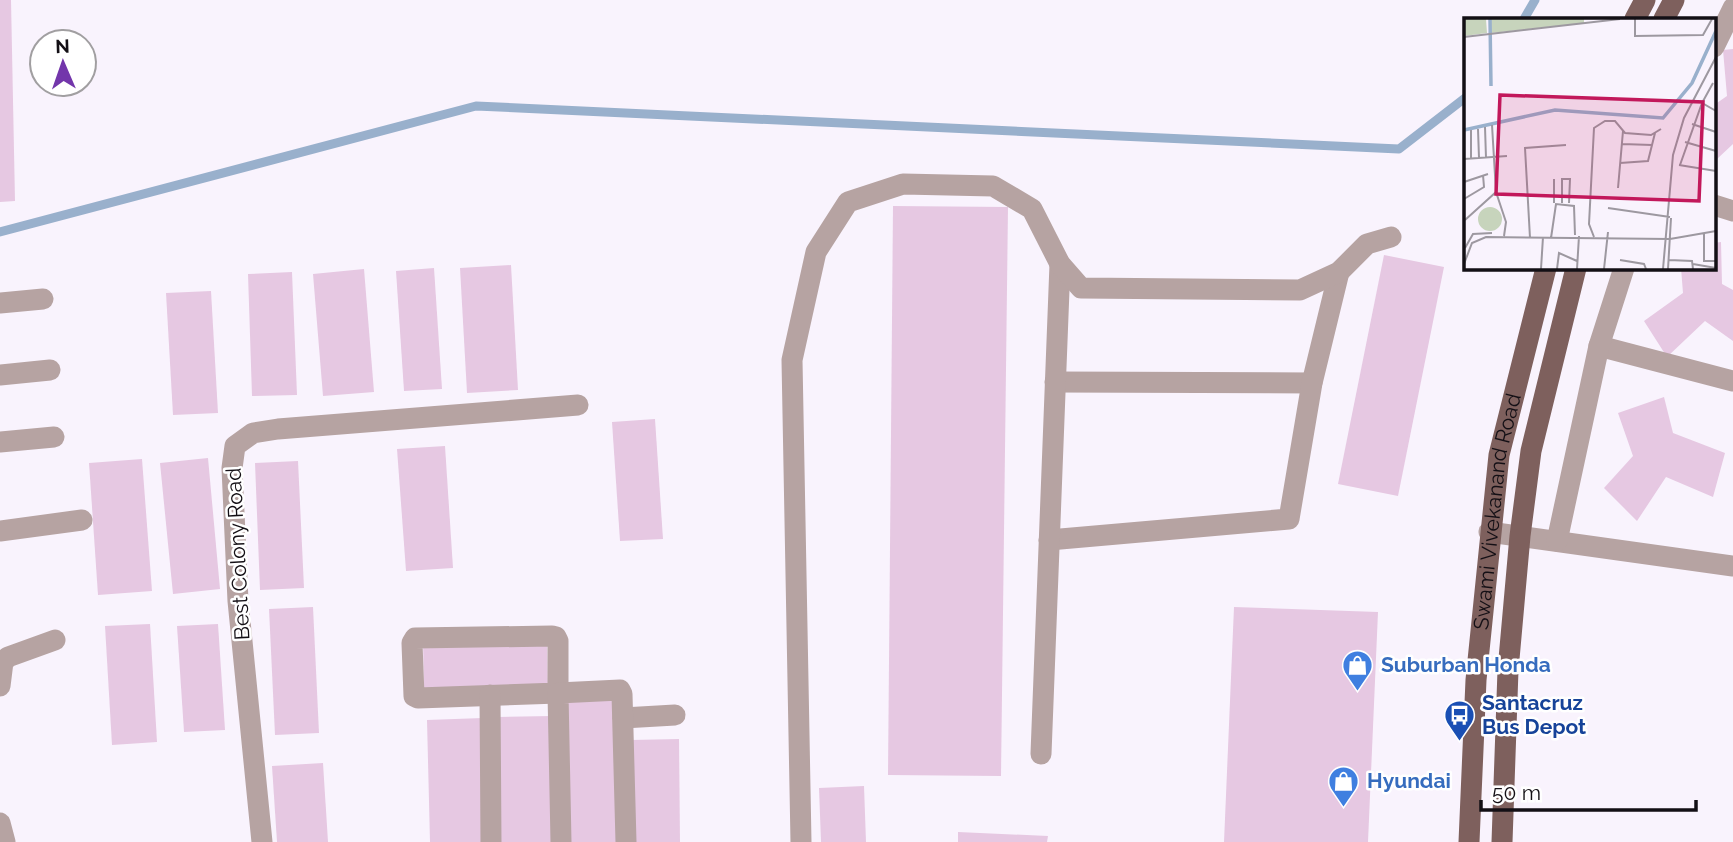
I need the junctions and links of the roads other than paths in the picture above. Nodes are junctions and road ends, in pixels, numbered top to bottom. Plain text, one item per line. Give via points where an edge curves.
1 (1645, 0) edge
2 (1674, 0) edge
3 (1733, 7) edge
4 (1636, 18) edge
5 (1665, 18) edge
6 (1716, 43) edge
7 (1716, 206) edge
8 (1733, 211) edge
9 (1391, 237) dead end
10 (1060, 264) junction
11 (1545, 270) edge
12 (1576, 270) edge
13 (1624, 270) edge
14 (1339, 272) junction
15 (43, 299) dead end
16 (0, 303) edge
17 (1599, 346) junction
18 (50, 370) dead end
19 (0, 375) edge
20 (1733, 381) edge
21 (1055, 382) junction
22 (1312, 383) junction
23 (578, 405) dead end
24 (54, 437) dead end
25 (0, 442) edge
26 (82, 520) dead end
27 (0, 531) edge
28 (1489, 532) junction
29 (1520, 536) junction
30 (1049, 540) junction
31 (1557, 541) junction
32 (1733, 566) edge
33 (55, 640) dead end
34 (0, 686) edge
35 (558, 693) junction
36 (490, 695) junction
37 (675, 715) dead end
38 (623, 718) junction
39 (1041, 754) dead end
40 (0, 823) edge
41 (5, 842) edge
42 (262, 842) edge
43 (491, 842) edge
44 (561, 842) edge
45 (626, 842) edge
46 (801, 842) edge
47 (1469, 842) edge
48 (1502, 842) edge

1 - 4 main road
2 - 5 main road
3 - 6 street
7 - 8 street
9 - 14 street via 1367,244
10 - 14 street via 1081,288 1300,290
10 - 21 street
10 - 46 street via 1032,209 993,186 903,184 848,202 816,252 792,360
11 - 28 main road, Swami Vivekanand Road via 1499,455
12 - 29 main road, Swami Vivekanand Road via 1531,451
13 - 17 street
14 - 22 street
15 - 16 street
17 - 20 street
17 - 31 street
18 - 19 street
21 - 22 street
21 - 30 street
22 - 30 street via 1289,519
23 - 42 street, Best Colony Road via 278,429 253,433 235,446 238,601
24 - 25 street
26 - 27 street
28 - 29 street
28 - 47 main road, Swami Vivekanand Road
29 - 31 street
29 - 48 main road, Swami Vivekanand Road via 1508,670
30 - 39 street
31 - 32 street
33 - 34 street via 8,657
35 - 36 street
35 - 36 street via 556,637 412,640 414,696
35 - 38 street via 620,691
35 - 44 street
36 - 43 street
37 - 38 street
38 - 45 street
40 - 41 street

